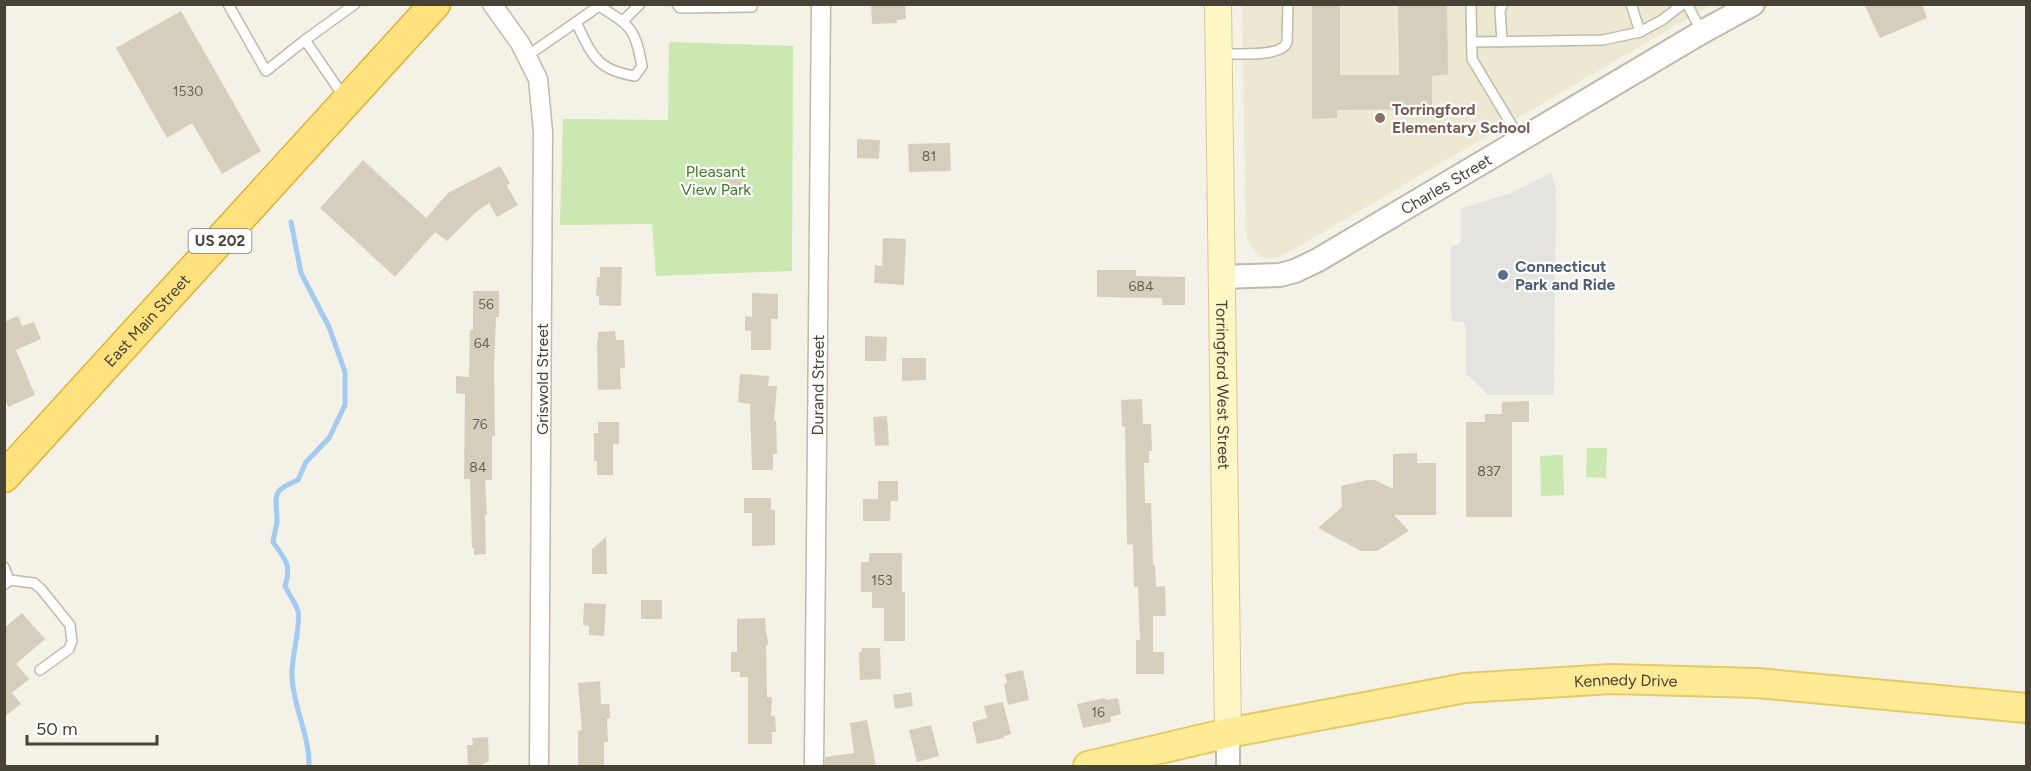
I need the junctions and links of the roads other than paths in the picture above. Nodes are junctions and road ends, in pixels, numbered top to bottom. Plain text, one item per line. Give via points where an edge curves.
1 (228, 4) edge
2 (355, 4) edge
3 (435, 4) edge
4 (492, 4) edge
5 (640, 4) edge
6 (677, 4) edge
7 (752, 4) edge
8 (821, 4) edge
9 (1218, 4) edge
10 (1288, 4) edge
11 (1471, 4) edge
12 (1503, 4) edge
13 (1630, 4) edge
14 (1685, 4) edge
15 (1753, 4) edge
16 (623, 21) junction
17 (576, 22) junction
18 (1640, 32) junction
19 (1702, 32) junction
20 (305, 39) junction
21 (1472, 42) junction
22 (1502, 42) junction
23 (1219, 54) junction
24 (527, 56) junction
25 (347, 101) junction
26 (1520, 139) junction
27 (1222, 277) junction
28 (4, 477) edge
29 (4, 567) edge
30 (6, 581) edge
31 (40, 670) dead end
32 (2026, 708) edge
33 (1228, 733) junction
34 (539, 766) edge
35 (814, 766) edge
36 (1088, 766) edge
37 (1228, 766) edge

1 - 20 lane via 266,71
2 - 20 lane
3 - 25 highway, East Main Street / US 202
4 - 24 street, Griswold Street
5 - 16 lane
6 - 7 lane via 680,8
8 - 35 street, Durand Street
9 - 23 main road, Torringford West Street
10 - 23 lane via 1287,42 1282,50
11 - 21 lane
12 - 22 lane
13 - 18 lane
14 - 18 lane
14 - 19 lane
15 - 19 street, Charles Street
16 - 17 lane via 599,6
16 - 17 lane via 637,38 642,66 635,76 617,73 597,61
17 - 24 lane
18 - 22 lane via 1603,40
19 - 26 street, Charles Street
20 - 25 lane
21 - 22 lane
21 - 26 lane via 1472,58
23 - 27 main road, Torringford West Street
24 - 34 street, Griswold Street via 538,79 543,132
25 - 28 highway, East Main Street / US 202
26 - 27 street, Charles Street via 1318,260 1280,275
27 - 33 main road, Torringford West Street
29 - 30 lane
30 - 31 lane via 34,583 70,625 69,649
32 - 33 main road, Kennedy Drive via 1757,682 1611,679 1466,688
33 - 36 main road, Kennedy Drive
33 - 37 street, Torringford West Street

